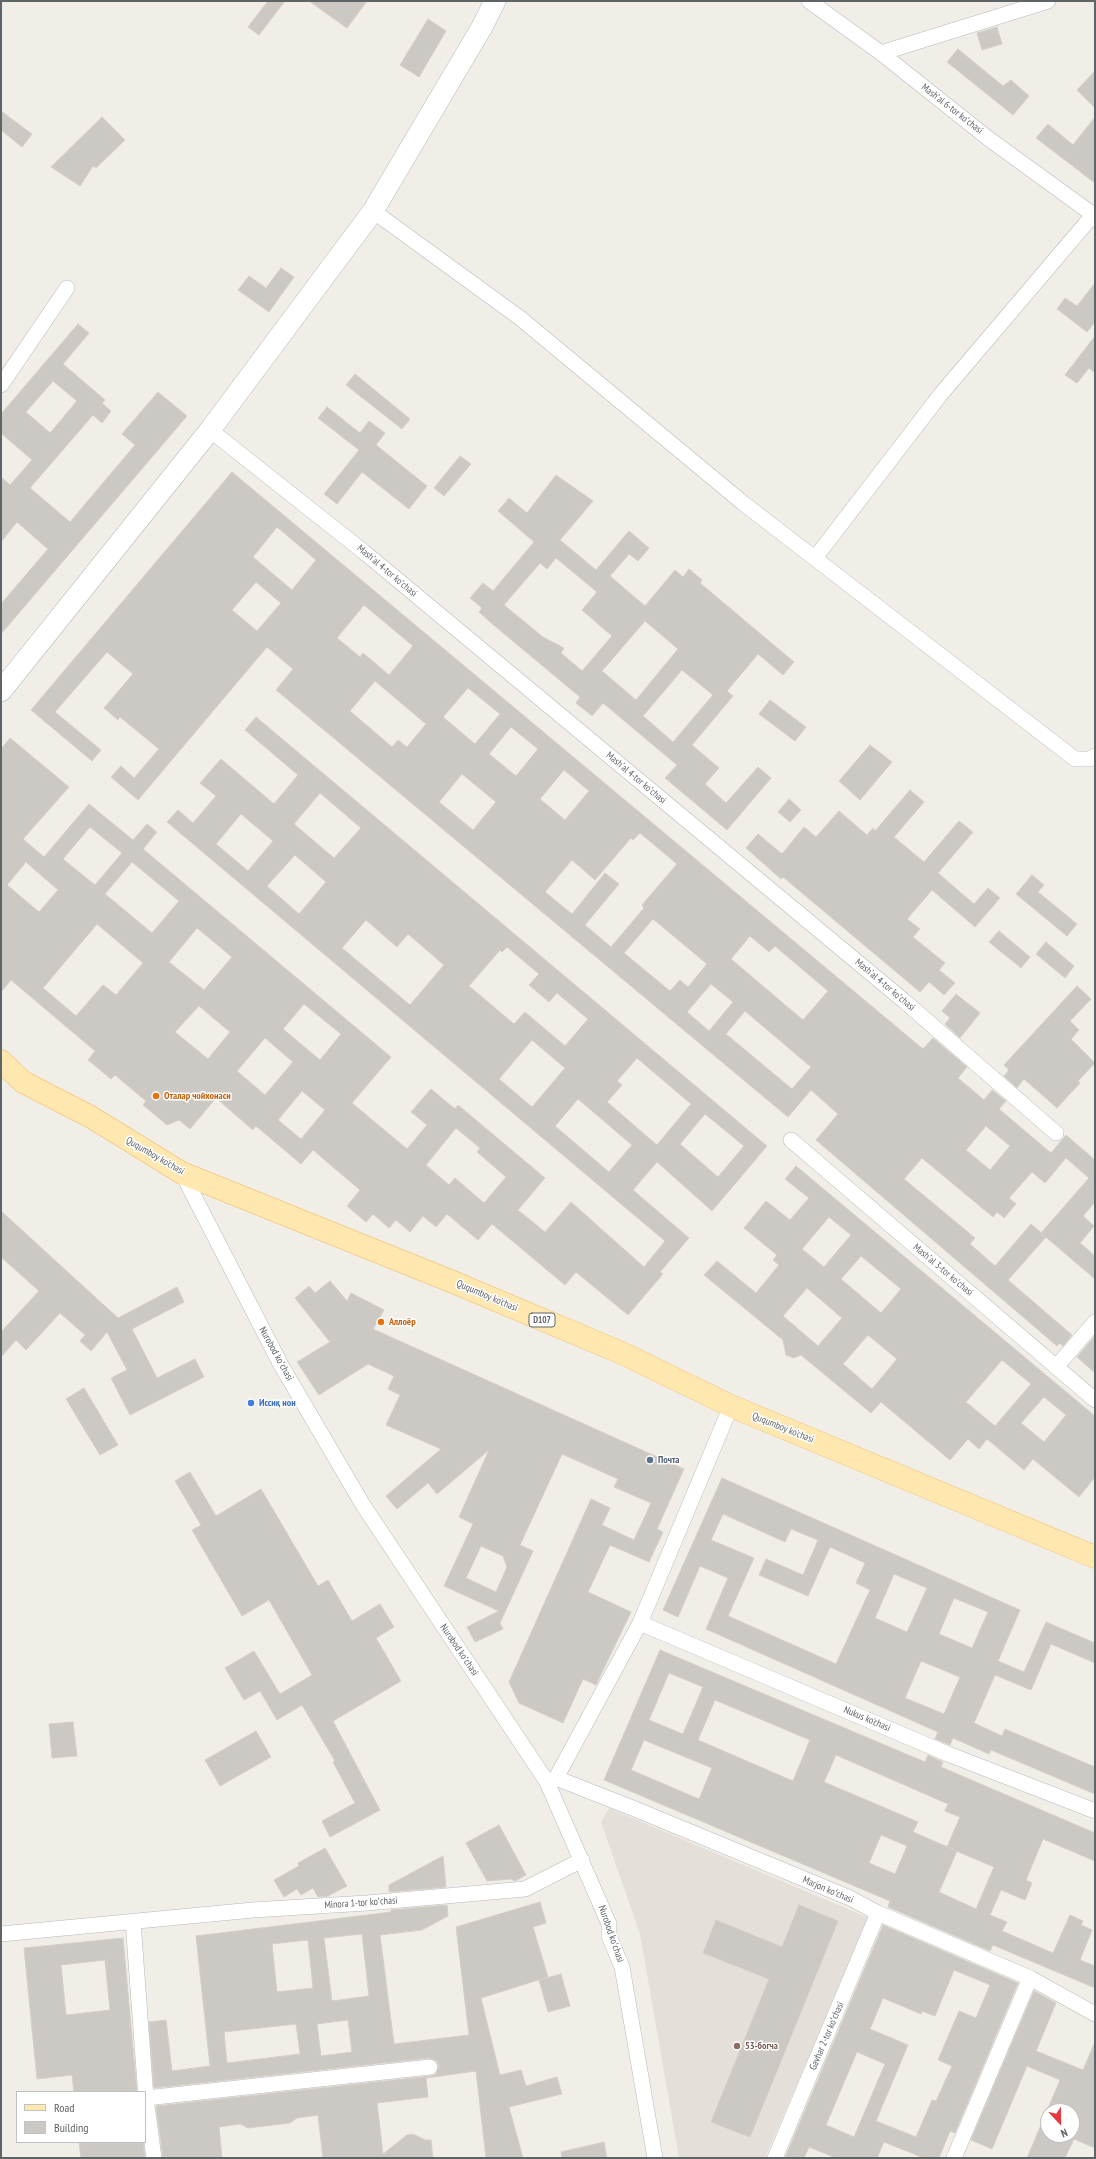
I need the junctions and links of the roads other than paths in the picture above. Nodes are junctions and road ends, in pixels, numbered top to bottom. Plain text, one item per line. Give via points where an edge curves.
1 (495, 1) edge
2 (809, 1) edge
3 (1048, 1) edge
4 (881, 53) junction
5 (373, 211) junction
6 (1094, 216) edge
7 (67, 288) dead end
8 (1, 385) edge
9 (210, 430) junction
10 (815, 558) junction
11 (1, 691) edge
12 (1095, 756) edge
13 (1, 1061) edge
14 (1056, 1133) dead end
15 (791, 1140) dead end
16 (182, 1173) junction
17 (1095, 1322) edge
18 (1057, 1366) junction
19 (1095, 1400) edge
20 (731, 1406) junction
21 (1095, 1557) edge
22 (640, 1623) junction
23 (551, 1780) junction
24 (1095, 1811) edge
25 (582, 1860) junction
26 (878, 1913) junction
27 (133, 1921) junction
28 (1, 1934) edge
29 (1030, 1978) junction
30 (1095, 2014) edge
31 (430, 2067) dead end
32 (145, 2091) edge
33 (146, 2098) joint
34 (154, 2158) edge
35 (654, 2158) edge
36 (775, 2158) edge
37 (954, 2158) edge

1 - 5 street
2 - 4 street, Mashʼal 6-tor koʼchasi
3 - 4 street
4 - 6 street, Mashʼal 6-tor koʼchasi via 989,139
5 - 9 street
5 - 10 street via 520,318 743,504
6 - 10 street via 941,394
7 - 8 street
9 - 11 street
9 - 14 street, Mashʼal 4-tor koʼchasi via 364,552 903,1000
10 - 12 street via 1074,759 1090,759
13 - 16 main road, Ququmboy ko'chasi / D107 via 23,1082 91,1117
15 - 18 street, Mashʼal 3-tor koʼchasi
16 - 20 main road, Ququmboy ko'chasi / D107 via 530,1314 624,1354
16 - 23 street, Nurobod koʻchasi via 281,1365 363,1505
17 - 18 street
18 - 19 street, Mashʼal 3-tor koʼchasi
20 - 21 main road, Ququmboy ko'chasi / D107
20 - 22 street
22 - 23 street
22 - 24 street, Nukus ko'chasi via 948,1754
23 - 25 street, Nurobod koʻchasi
23 - 26 street, Marjon koʻchasi via 635,1809 836,1892
25 - 27 street, Minora 1-tor koʻchasi via 525,1889
25 - 35 street, Nurobod koʻchasi via 609,1924 609,1936 622,1967
26 - 29 street, Marjon koʻchasi
26 - 36 street, Gavhar 2-tor koʻchasi
27 - 28 street, Minora 1-tor koʻchasi
27 - 32 street
29 - 30 street, Marjon koʻchasi
29 - 37 street
31 - 33 street
33 - 34 street

